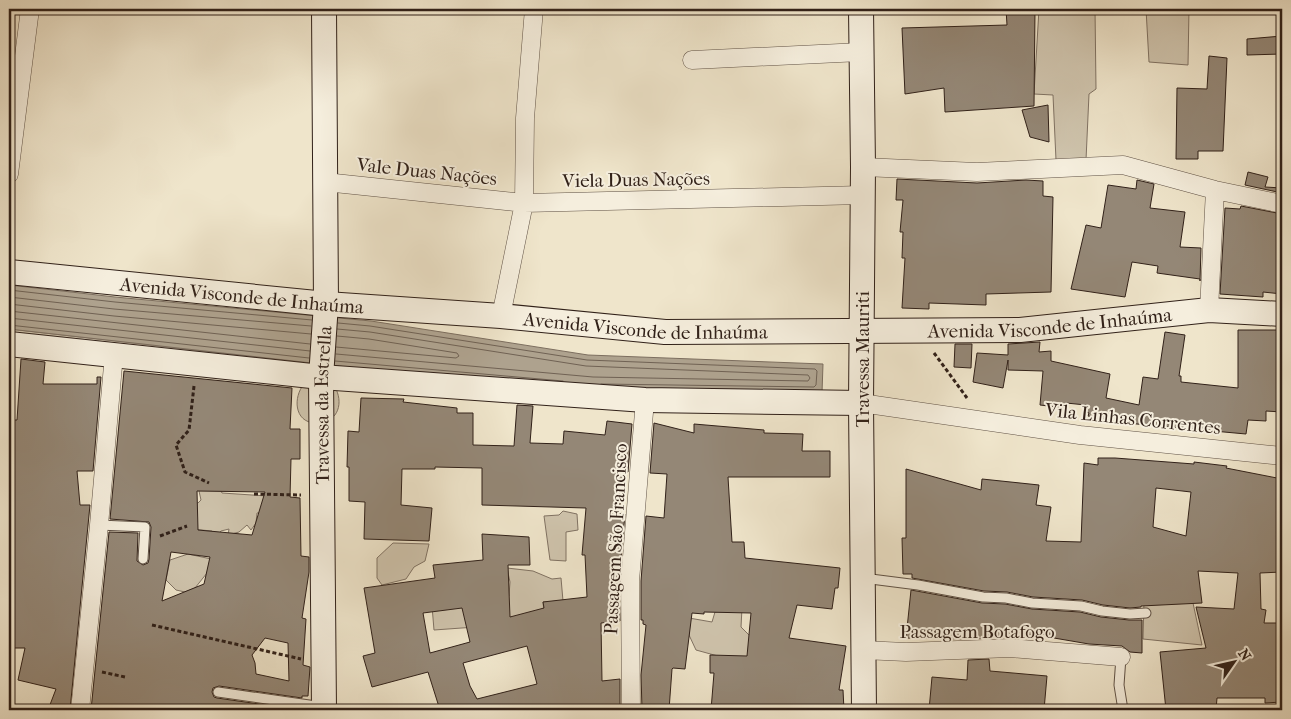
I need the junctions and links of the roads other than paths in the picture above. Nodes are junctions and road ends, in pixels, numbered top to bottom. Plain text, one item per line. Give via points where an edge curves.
1 (30, 9) edge
2 (324, 9) edge
3 (534, 9) edge
4 (861, 9) edge
5 (862, 52) junction
6 (692, 60) dead end
7 (863, 167) junction
8 (9, 174) edge
9 (325, 182) junction
10 (1215, 190) junction
11 (863, 195) junction
12 (524, 203) junction
13 (1282, 204) edge
14 (9, 272) edge
15 (326, 305) junction
16 (1209, 310) junction
17 (1282, 314) edge
18 (501, 316) junction
19 (862, 330) junction
20 (9, 344) edge
21 (114, 354) junction
22 (322, 376) junction
23 (861, 397) junction
24 (645, 400) junction
25 (1282, 456) edge
26 (99, 525) junction
27 (143, 559) dead end
28 (863, 578) junction
29 (1146, 613) dead end
30 (864, 650) junction
31 (1121, 657) joint
32 (218, 692) dead end
33 (324, 709) edge
34 (80, 710) edge
35 (630, 710) edge
36 (864, 710) edge
37 (1123, 710) edge

1 - 8 street
2 - 9 street, Travessa da Estrella
3 - 12 street via 525,118
4 - 5 street, Travessa Mauriti
5 - 6 street
5 - 7 street, Travessa Mauriti
7 - 10 street via 977,172 1123,166
7 - 11 street, Travessa Mauriti
9 - 12 street, Vale Duas Nações
9 - 15 street, Travessa da Estrella
10 - 13 street
10 - 16 street
11 - 12 street, Viela Duas Nações
11 - 19 street, Travessa Mauriti
12 - 18 street
14 - 15 street, Avenida Visconde de Inhaúma
15 - 18 street, Avenida Visconde de Inhaúma
15 - 22 street, Travessa da Estrella
16 - 17 street, Avenida Visconde de Inhaúma
16 - 19 street, Avenida Visconde de Inhaúma via 1020,330
18 - 19 street, Avenida Visconde de Inhaúma via 665,332
19 - 23 street, Travessa Mauriti
20 - 21 street
21 - 22 street
21 - 26 street
22 - 24 street
22 - 33 street, Travessa da Estrella
23 - 24 street
23 - 25 street, Vila Linhas Correntes via 1080,435
23 - 28 street, Travessa Mauriti
24 - 35 street, Passagem São Francisco via 630,581
26 - 27 lane via 144,527
26 - 34 street
28 - 29 lane via 983,597 1130,614
28 - 30 street, Travessa Mauriti
30 - 31 street, Passagem Botafogo via 906,652 1010,648
30 - 36 street, Travessa Mauriti
31 - 37 lane via 1119,685
32 - 33 lane

